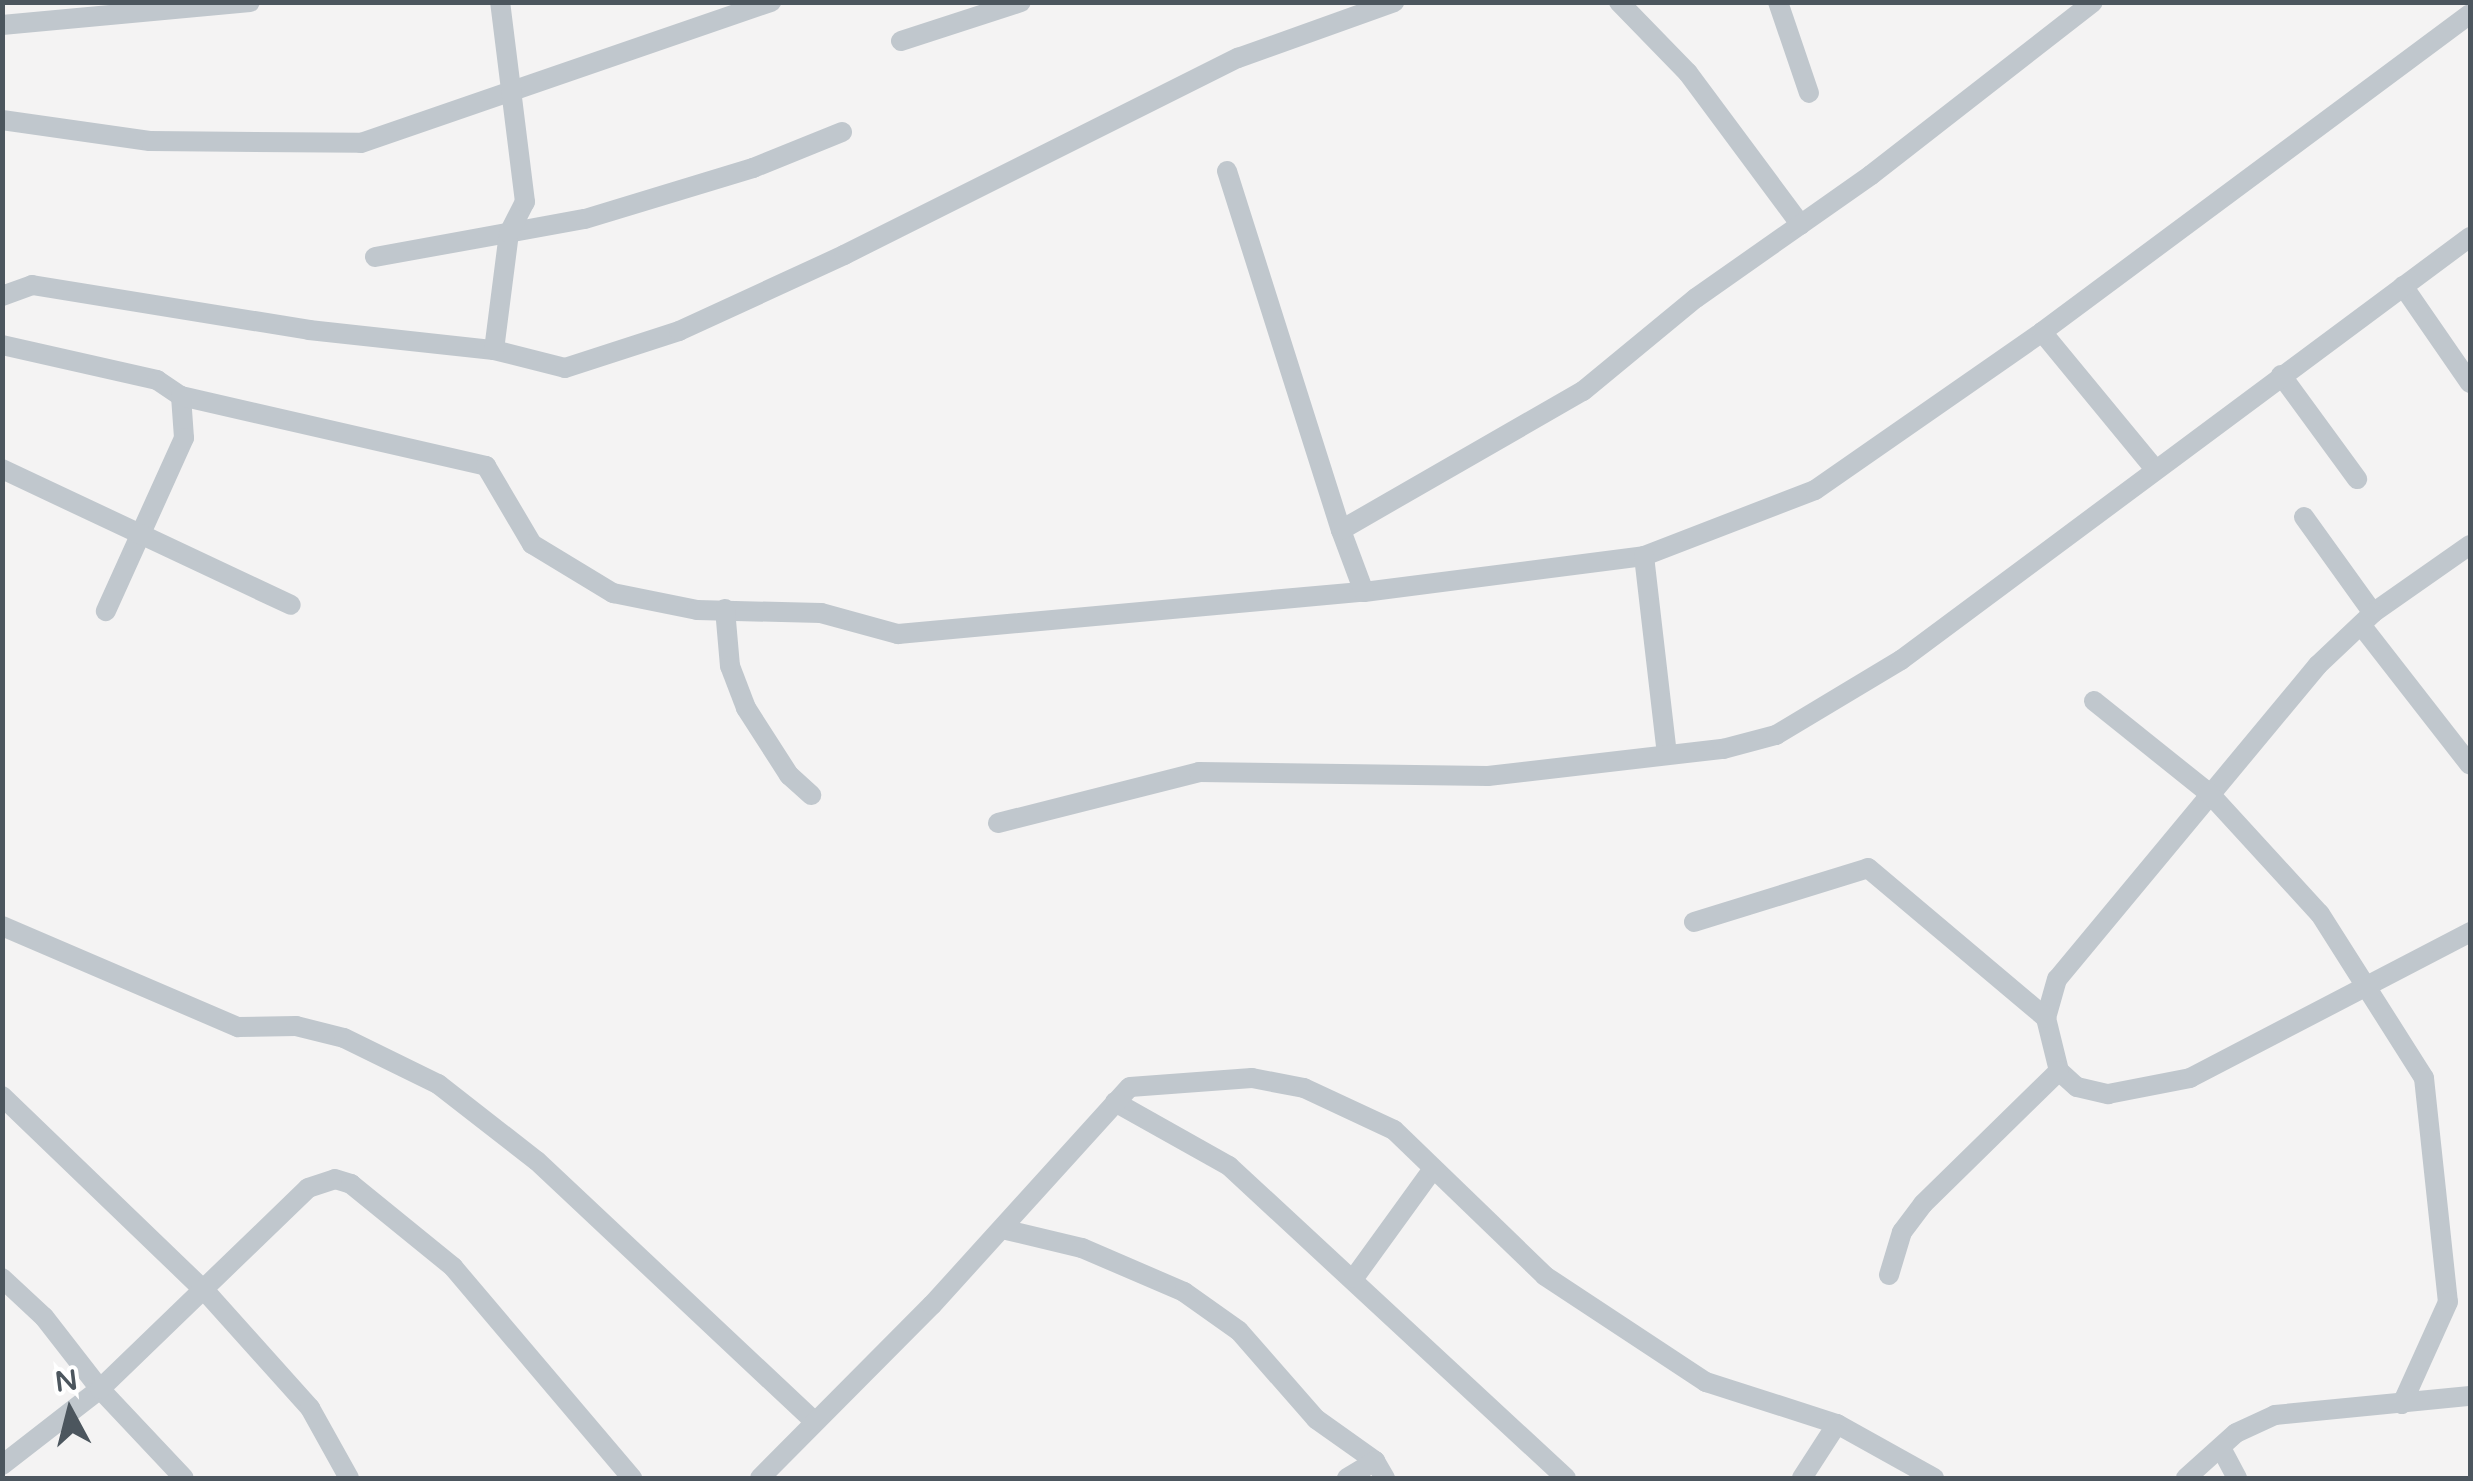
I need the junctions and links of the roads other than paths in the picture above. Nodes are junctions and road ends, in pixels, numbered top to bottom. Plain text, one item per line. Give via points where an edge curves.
1 (250, 2) edge
2 (500, 2) edge
3 (771, 2) edge
4 (1021, 2) edge
5 (1394, 2) edge
6 (1619, 2) edge
7 (1778, 2) edge
8 (2094, 2) edge
9 (2470, 14) edge
10 (2, 24) edge
11 (901, 41) dead end
12 (513, 88) junction
13 (1809, 93) dead end
14 (2, 120) edge
15 (842, 132) dead end
16 (1228, 171) dead end
17 (1800, 226) junction
18 (509, 233) junction
19 (2470, 237) edge
20 (375, 257) dead end
21 (2403, 286) junction
22 (2, 296) edge
23 (2042, 332) junction
24 (3, 346) edge
25 (494, 350) junction
26 (2281, 376) junction
27 (2470, 383) edge
28 (181, 396) junction
29 (2154, 468) junction
30 (2, 469) edge
31 (2356, 478) dead end
32 (2304, 517) dead end
33 (1341, 530) junction
34 (140, 536) junction
35 (2470, 545) edge
36 (1644, 556) junction
37 (1364, 592) junction
38 (291, 605) dead end
39 (725, 610) junction
40 (106, 611) dead end
41 (2367, 619) junction
42 (2094, 701) dead end
43 (1667, 754) junction
44 (2470, 765) edge
45 (2209, 793) junction
46 (810, 795) dead end
47 (998, 823) dead end
48 (1694, 922) dead end
49 (2, 926) edge
50 (2470, 932) edge
51 (2371, 986) junction
52 (2046, 1018) junction
53 (2059, 1071) junction
54 (2, 1096) edge
55 (1115, 1102) junction
56 (1433, 1169) junction
57 (1002, 1230) junction
58 (1890, 1275) dead end
59 (2, 1278) edge
60 (1354, 1278) junction
61 (206, 1292) junction
62 (100, 1390) junction
63 (2464, 1397) edge
64 (2402, 1404) junction
65 (2470, 1417) edge
66 (812, 1419) junction
67 (1837, 1424) junction
68 (2222, 1448) junction
69 (2, 1465) edge
70 (1380, 1470) edge
71 (184, 1478) edge
72 (349, 1478) edge
73 (632, 1478) edge
74 (760, 1478) edge
75 (1347, 1478) edge
76 (1566, 1478) edge
77 (1802, 1478) edge
78 (1934, 1478) edge
79 (2186, 1478) edge
80 (2237, 1478) edge

1 - 10 street
2 - 12 street
3 - 12 street
4 - 11 street
5 - 25 street via 1173,87 1069,147 678,331 565,368
6 - 17 street via 1688,73
7 - 13 street
8 - 17 street
9 - 23 street
12 - 14 street via 361,143 150,141
12 - 18 street via 525,202
15 - 18 street via 662,198
16 - 33 street
17 - 33 street via 1696,298 1583,391
18 - 20 street
18 - 25 street
19 - 21 street
21 - 26 street
21 - 27 street
22 - 25 street via 32,285 308,330
23 - 29 street
23 - 36 street via 1815,490
24 - 28 street via 157,380
26 - 29 street
26 - 31 street
28 - 34 street via 184,438
28 - 39 street via 486,466 532,544 614,592 659,606
29 - 43 street via 1824,711 1776,735
30 - 34 street
32 - 41 street
33 - 37 street
34 - 38 street
34 - 40 street
35 - 41 street
36 - 37 street
36 - 43 street
37 - 39 street via 898,634 821,613
39 - 46 street via 730,666 746,708 789,775
41 - 44 street
41 - 45 street via 2318,664
42 - 45 street
43 - 47 street via 1488,776 1199,772
45 - 51 street via 2320,914
45 - 52 street via 2057,979
48 - 52 street via 1868,868
49 - 66 street via 238,1027 296,1026 344,1038 438,1084 538,1160
50 - 51 street
51 - 53 street via 2190,1078 2108,1094 2077,1087
51 - 64 street via 2424,1078 2448,1302
52 - 53 street
53 - 58 street via 1923,1204 1902,1232
54 - 61 street
55 - 56 street via 1140,1084 1252,1078 1304,1088 1394,1130
55 - 57 street
55 - 60 street via 1228,1166
56 - 60 street
56 - 67 street via 1556,1284 1706,1382
57 - 66 street
57 - 70 street via 1082,1248 1184,1292 1239,1331 1316,1419
59 - 62 street via 44,1317
60 - 76 street
61 - 62 street
61 - 72 street via 310,1408
61 - 73 street via 308,1188 335,1179 350,1184 453,1267
62 - 69 street
62 - 71 street
63 - 64 street
63 - 65 street
64 - 68 street via 2275,1415 2252,1423
66 - 74 street
67 - 77 street
67 - 78 street
68 - 79 street
68 - 80 street
70 - 75 street

